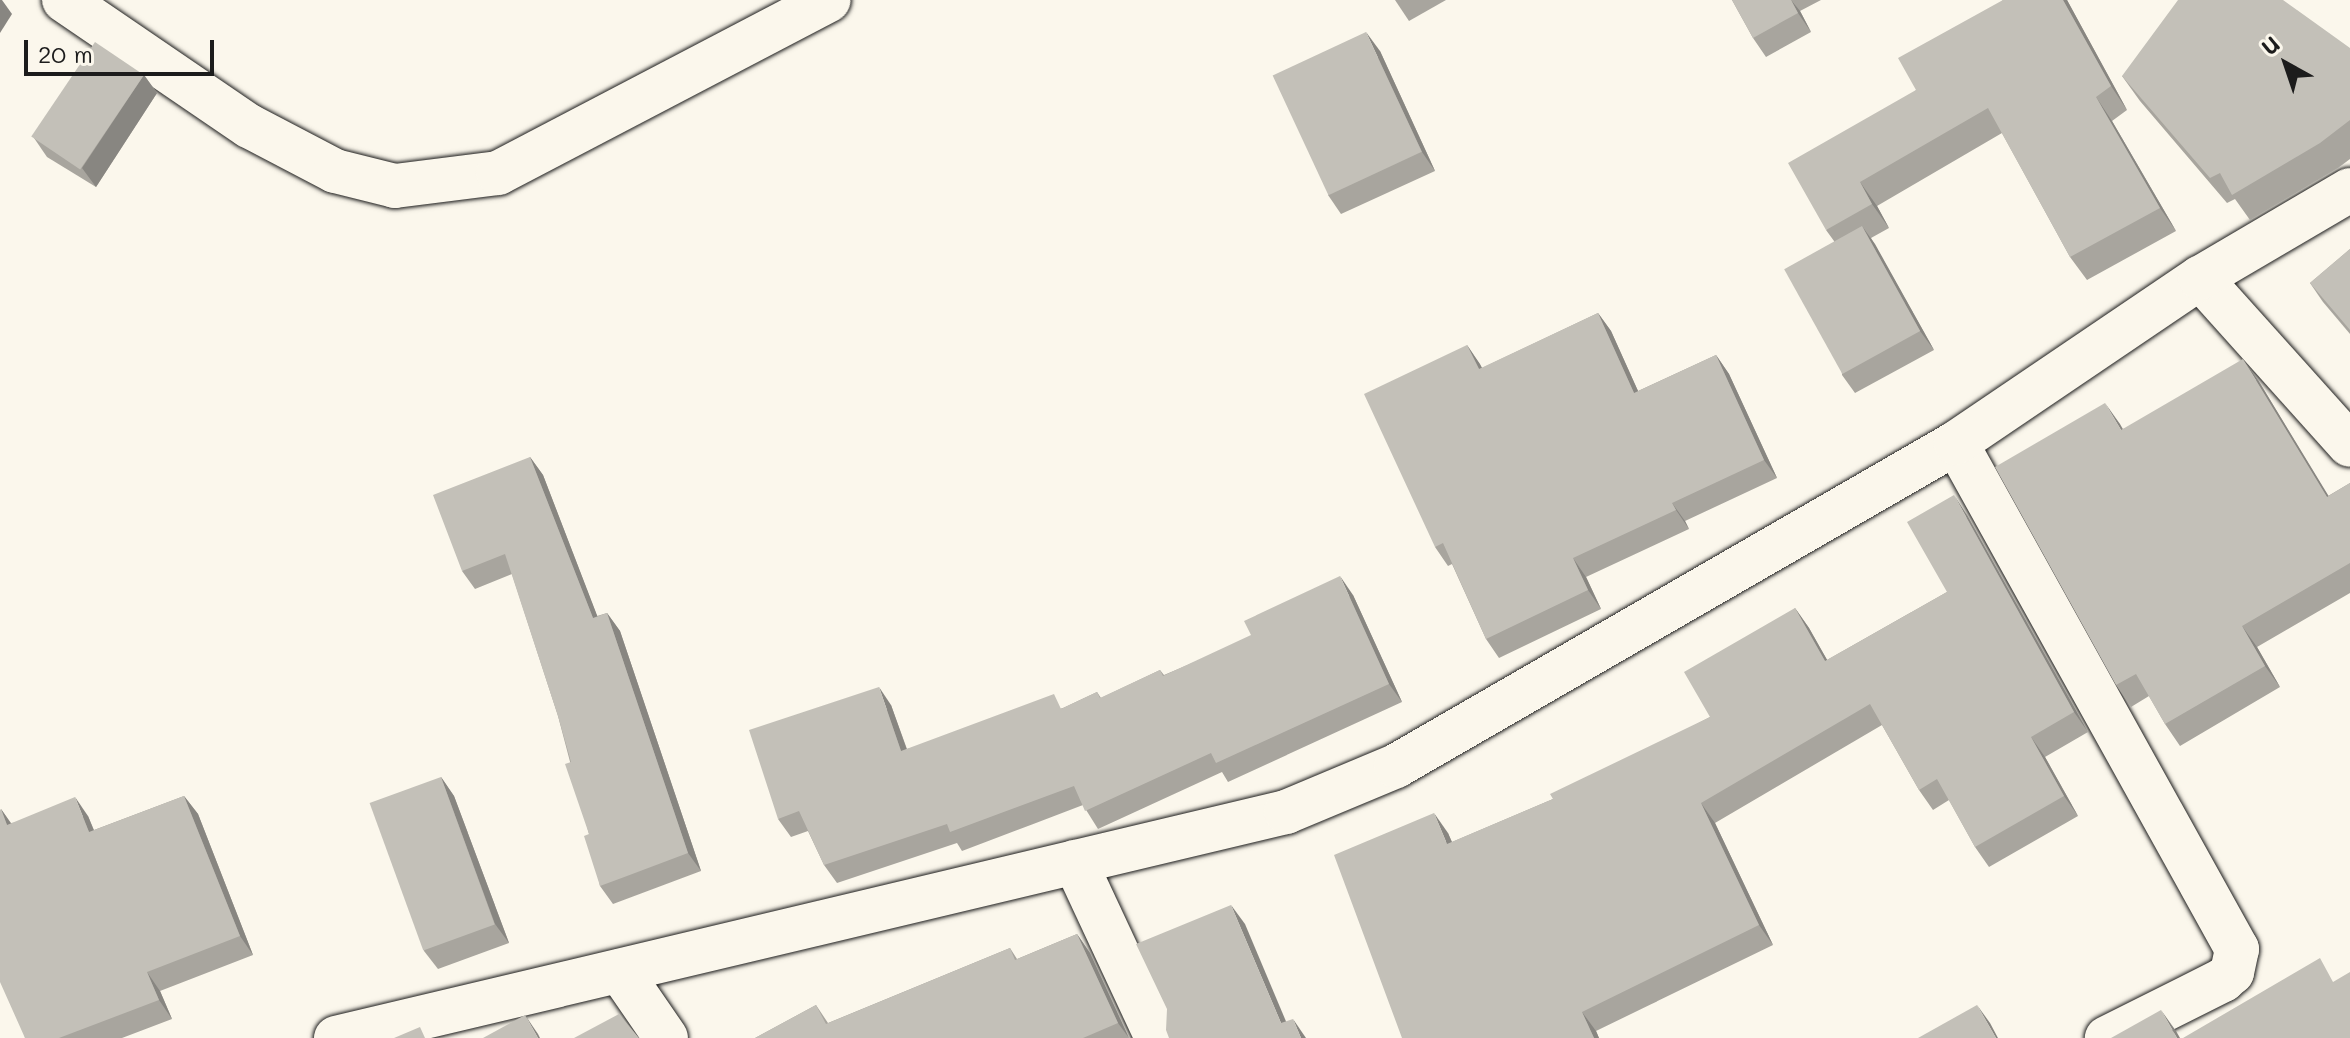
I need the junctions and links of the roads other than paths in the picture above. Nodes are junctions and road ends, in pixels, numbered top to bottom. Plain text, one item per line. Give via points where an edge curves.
1 (64, 0) edge
2 (829, 0) edge
3 (2350, 190) edge
4 (2200, 278) junction
5 (1956, 443) junction
6 (2350, 445) edge
7 (1075, 862) junction
8 (620, 971) junction
9 (336, 1038) edge
10 (666, 1038) edge
11 (1157, 1038) edge
12 (2107, 1038) edge

1 - 2 street via 249,126 335,171 395,186 498,173
3 - 4 street
4 - 5 street
4 - 6 street
5 - 7 street via 1396,766 1286,812
5 - 12 street via 2237,949 2232,972 2223,980
7 - 8 street
7 - 11 street
8 - 9 street
8 - 10 street

